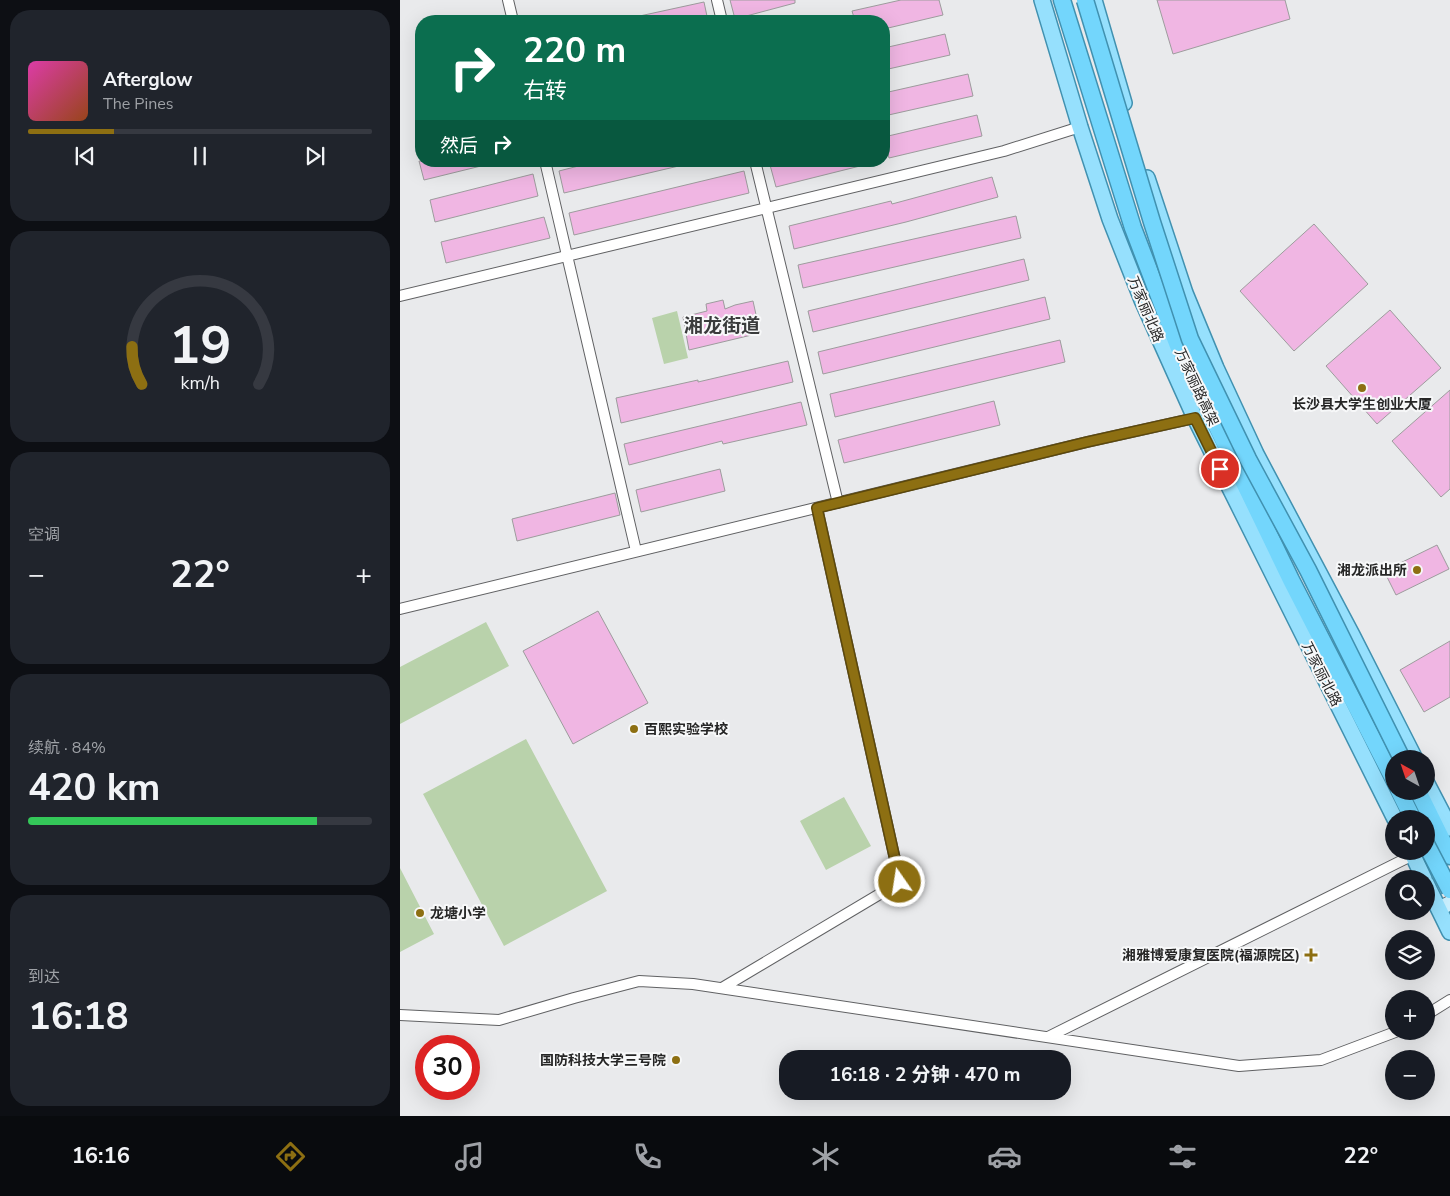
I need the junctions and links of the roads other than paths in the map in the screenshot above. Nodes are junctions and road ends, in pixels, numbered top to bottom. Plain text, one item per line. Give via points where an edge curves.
1 (508, 0) edge
2 (717, 0) edge
3 (1042, 0) edge
4 (1062, 0) edge
5 (1085, 0) edge
6 (1094, 0) edge
7 (512, 15) edge
8 (721, 15) edge
9 (1080, 127) junction
10 (546, 167) edge
11 (757, 167) edge
12 (767, 208) junction
13 (567, 256) junction
14 (400, 296) edge
15 (1195, 418) junction
16 (838, 502) junction
17 (817, 508) junction
18 (636, 551) junction
19 (400, 609) edge
20 (1398, 750) edge
21 (1410, 750) edge
22 (1385, 762) edge
23 (1435, 799) edge
24 (1422, 800) edge
25 (1391, 810) edge
26 (1450, 828) edge
27 (1450, 856) edge
28 (1398, 860) edge
29 (1434, 860) edge
30 (1450, 884) edge
31 (1435, 887) edge
32 (1450, 890) edge
33 (1435, 895) edge
34 (1444, 906) edge
35 (1450, 932) edge
36 (722, 988) junction
37 (1450, 1000) edge
38 (1435, 1009) edge
39 (400, 1016) edge
40 (1385, 1036) edge
41 (1048, 1037) junction

1 - 7 street
2 - 8 street
3 - 9 main road, 万家丽北路
4 - 22 highway, 万家丽路高架 via 1133,228 1178,346
5 - 20 highway, 万家丽路高架, bridge via 1190,339
6 - 21 main road via 1160,219 1185,294 1216,368 1256,454
9 - 12 street via 1004,151
9 - 15 main road, 万家丽北路 via 1110,219 1142,300
10 - 13 street
11 - 12 street
12 - 13 street
12 - 16 street
13 - 14 street
13 - 18 street
15 - 16 street
15 - 25 main road, 万家丽北路
16 - 17 street
17 - 18 street
17 - 36 street via 900,882
18 - 19 street
23 - 26 main road
24 - 27 highway
28 - 41 street
29 - 32 highway, bridge
30 - 31 main road
33 - 34 main road
34 - 35 main road
36 - 39 street via 639,981 499,1020
36 - 41 street
37 - 38 street
40 - 41 street via 1320,1060 1239,1066

